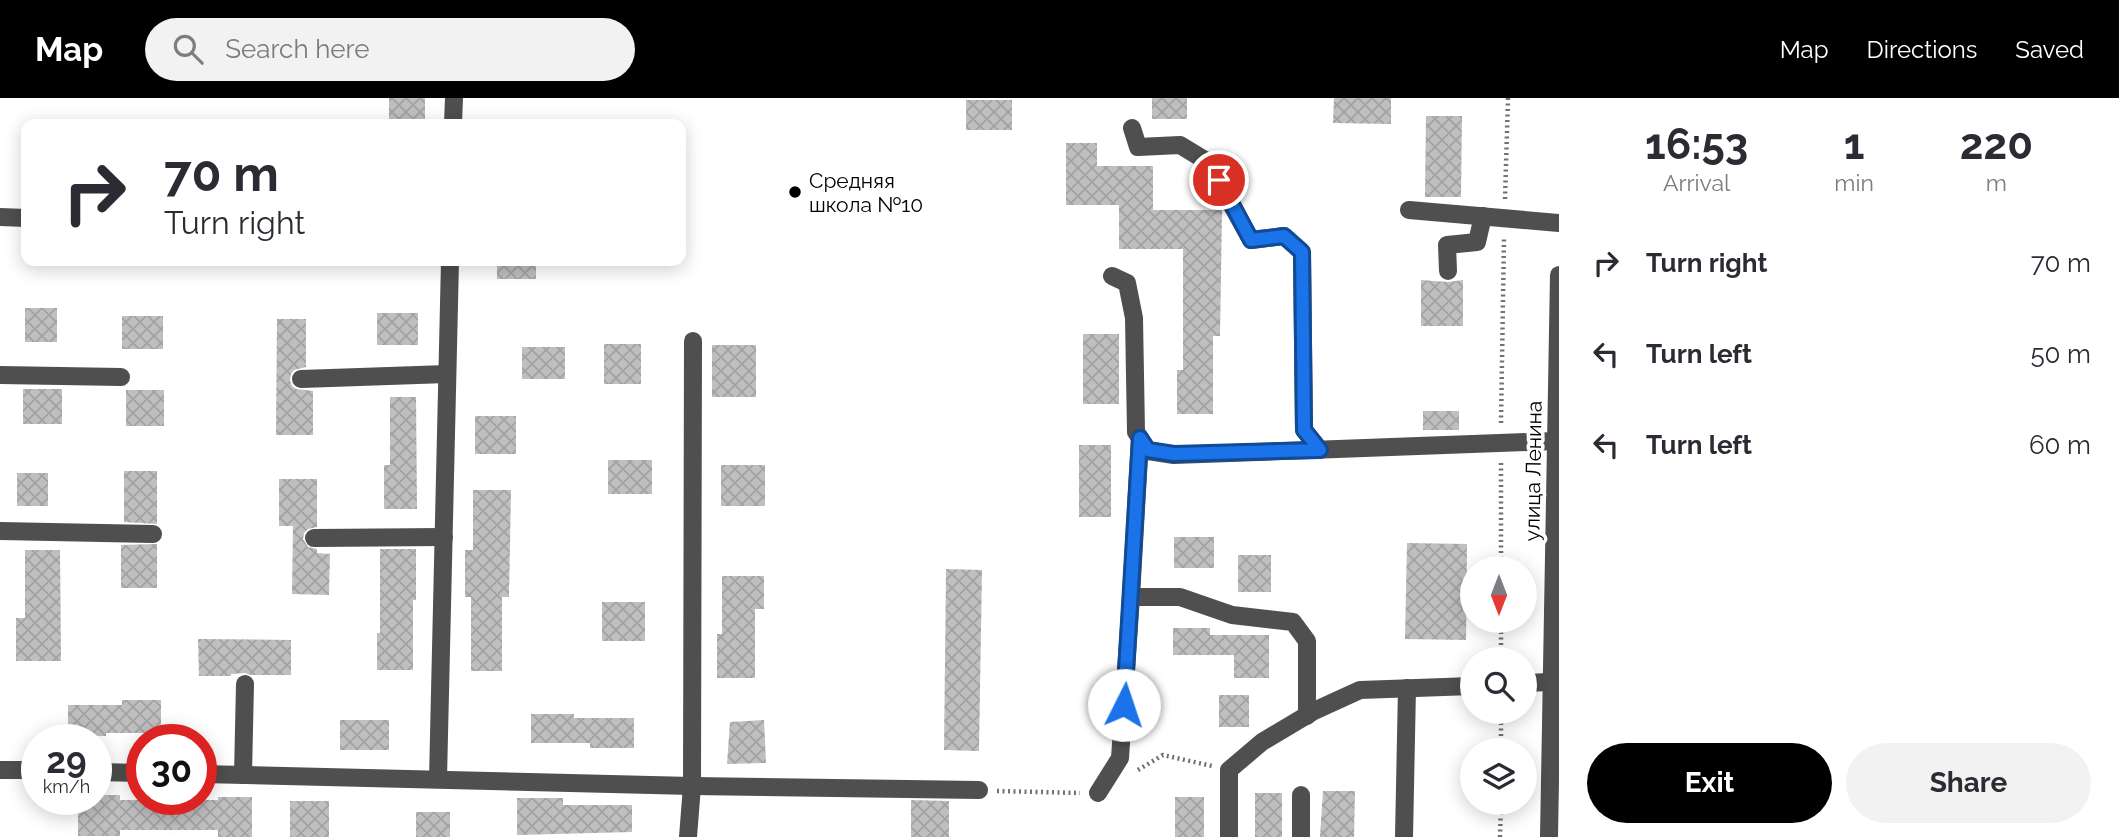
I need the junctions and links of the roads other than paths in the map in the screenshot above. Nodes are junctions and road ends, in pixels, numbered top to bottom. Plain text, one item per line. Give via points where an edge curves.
1 (454, 98) edge
2 (453, 119) edge
3 (1132, 128) dead end
4 (1409, 210) dead end
5 (1483, 216) junction
6 (0, 217) edge
7 (21, 218) edge
8 (1559, 223) edge
9 (450, 266) edge
10 (1448, 271) dead end
11 (1559, 275) edge
12 (1112, 276) dead end
13 (1558, 340) edge
14 (693, 341) dead end
15 (447, 374) junction
16 (0, 375) edge
17 (121, 377) dead end
18 (301, 379) dead end
19 (1140, 438) junction
20 (1556, 441) junction
21 (1320, 450) junction
22 (0, 531) edge
23 (153, 534) dead end
24 (443, 537) junction
25 (314, 538) dead end
26 (1556, 580) edge
27 (1130, 597) junction
28 (1552, 682) junction
29 (1537, 683) edge
30 (245, 684) dead end
31 (1460, 686) edge
32 (1407, 688) junction
33 (1307, 716) junction
34 (0, 770) edge
35 (21, 771) edge
36 (217, 774) edge
37 (243, 775) junction
38 (438, 779) junction
39 (692, 786) junction
40 (979, 790) road end
41 (1098, 793) road end
42 (1301, 795) dead end
43 (688, 837) edge
44 (1229, 837) edge
45 (1301, 837) edge
46 (1404, 837) edge
47 (1549, 837) edge

1 - 2 street
3 - 21 street via 1139,147 1180,145 1208,162 1251,240 1284,236 1302,252 1304,430
4 - 5 street
5 - 8 street
5 - 10 street via 1477,242 1447,245
6 - 7 street
9 - 15 street
11 - 13 street, улица Ленина
12 - 19 street via 1127,283 1134,318 1136,432
13 - 20 street, улица Ленина
14 - 39 street
15 - 18 street
15 - 24 street
16 - 17 street
19 - 21 street via 1148,450 1174,454
19 - 27 street
20 - 21 street
20 - 26 street, улица Ленина
22 - 23 street
24 - 25 street
24 - 38 street
26 - 28 street, улица Ленина
27 - 33 street via 1180,597 1232,615 1293,622 1307,641
27 - 41 street via 1120,758
28 - 29 street
28 - 47 street, улица Ленина
30 - 37 street
31 - 32 street
32 - 33 street via 1360,690
32 - 46 street
33 - 44 street via 1229,770
34 - 35 street
36 - 37 street
37 - 38 street
38 - 39 street
39 - 40 street
39 - 43 street
42 - 45 street

